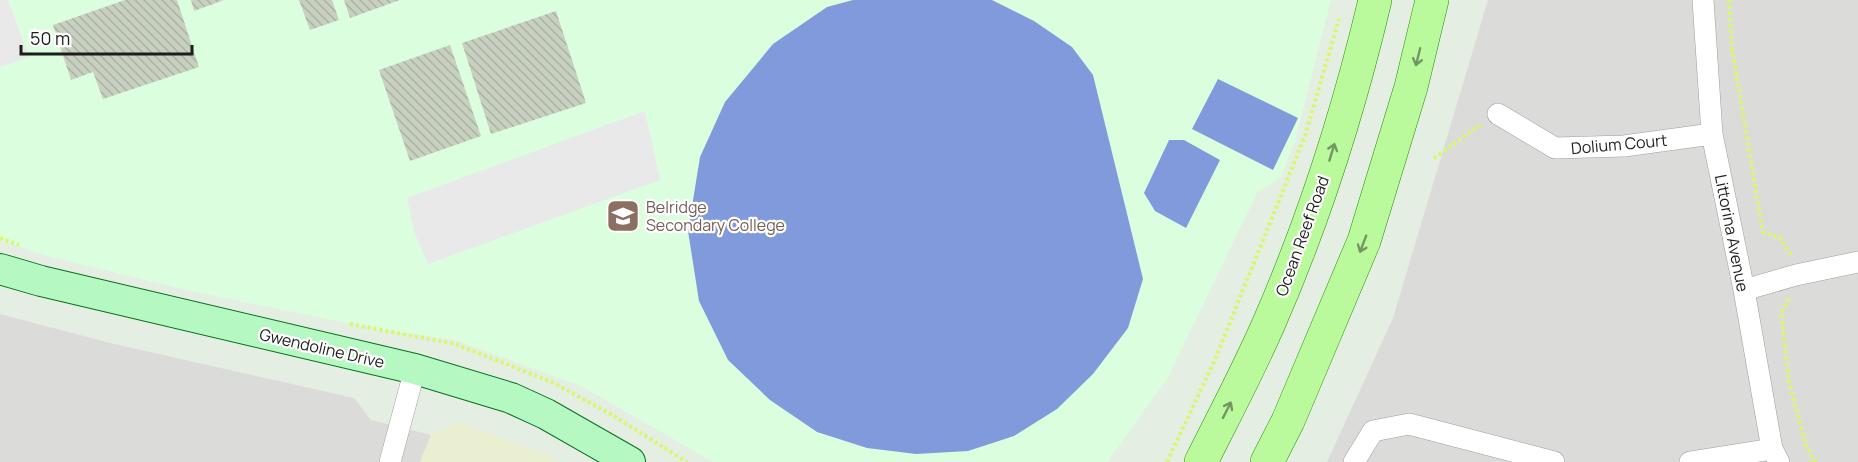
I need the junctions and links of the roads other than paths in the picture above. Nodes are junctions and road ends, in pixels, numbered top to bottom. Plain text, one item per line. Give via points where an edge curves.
1 (1375, 0) edge
2 (1432, 0) edge
3 (1703, 0) edge
4 (1498, 114) road end
5 (1712, 134) junction
6 (1858, 262) edge
7 (0, 269) edge
8 (1744, 290) junction
9 (416, 369) junction
10 (1776, 455) edge
11 (390, 462) edge
12 (630, 462) edge
13 (1201, 462) edge
14 (1267, 462) edge
15 (1354, 462) edge
16 (1554, 462) edge
17 (1690, 462) edge

13 -> 1 main road, Ocean Reef Road via 1269,324 1306,231
2 -> 14 main road via 1411,87 1364,241
3 - 5 street, Littorina Avenue
4 - 5 street, Dolium Court via 1556,148 1624,146
5 - 8 street, Littorina Avenue
6 - 8 street
7 - 9 street, Gwendoline Drive
8 - 10 street, Littorina Avenue
9 - 11 street
9 - 12 street, Gwendoline Drive via 511,398
10 - 17 street
15 - 16 street via 1373,431 1409,424

